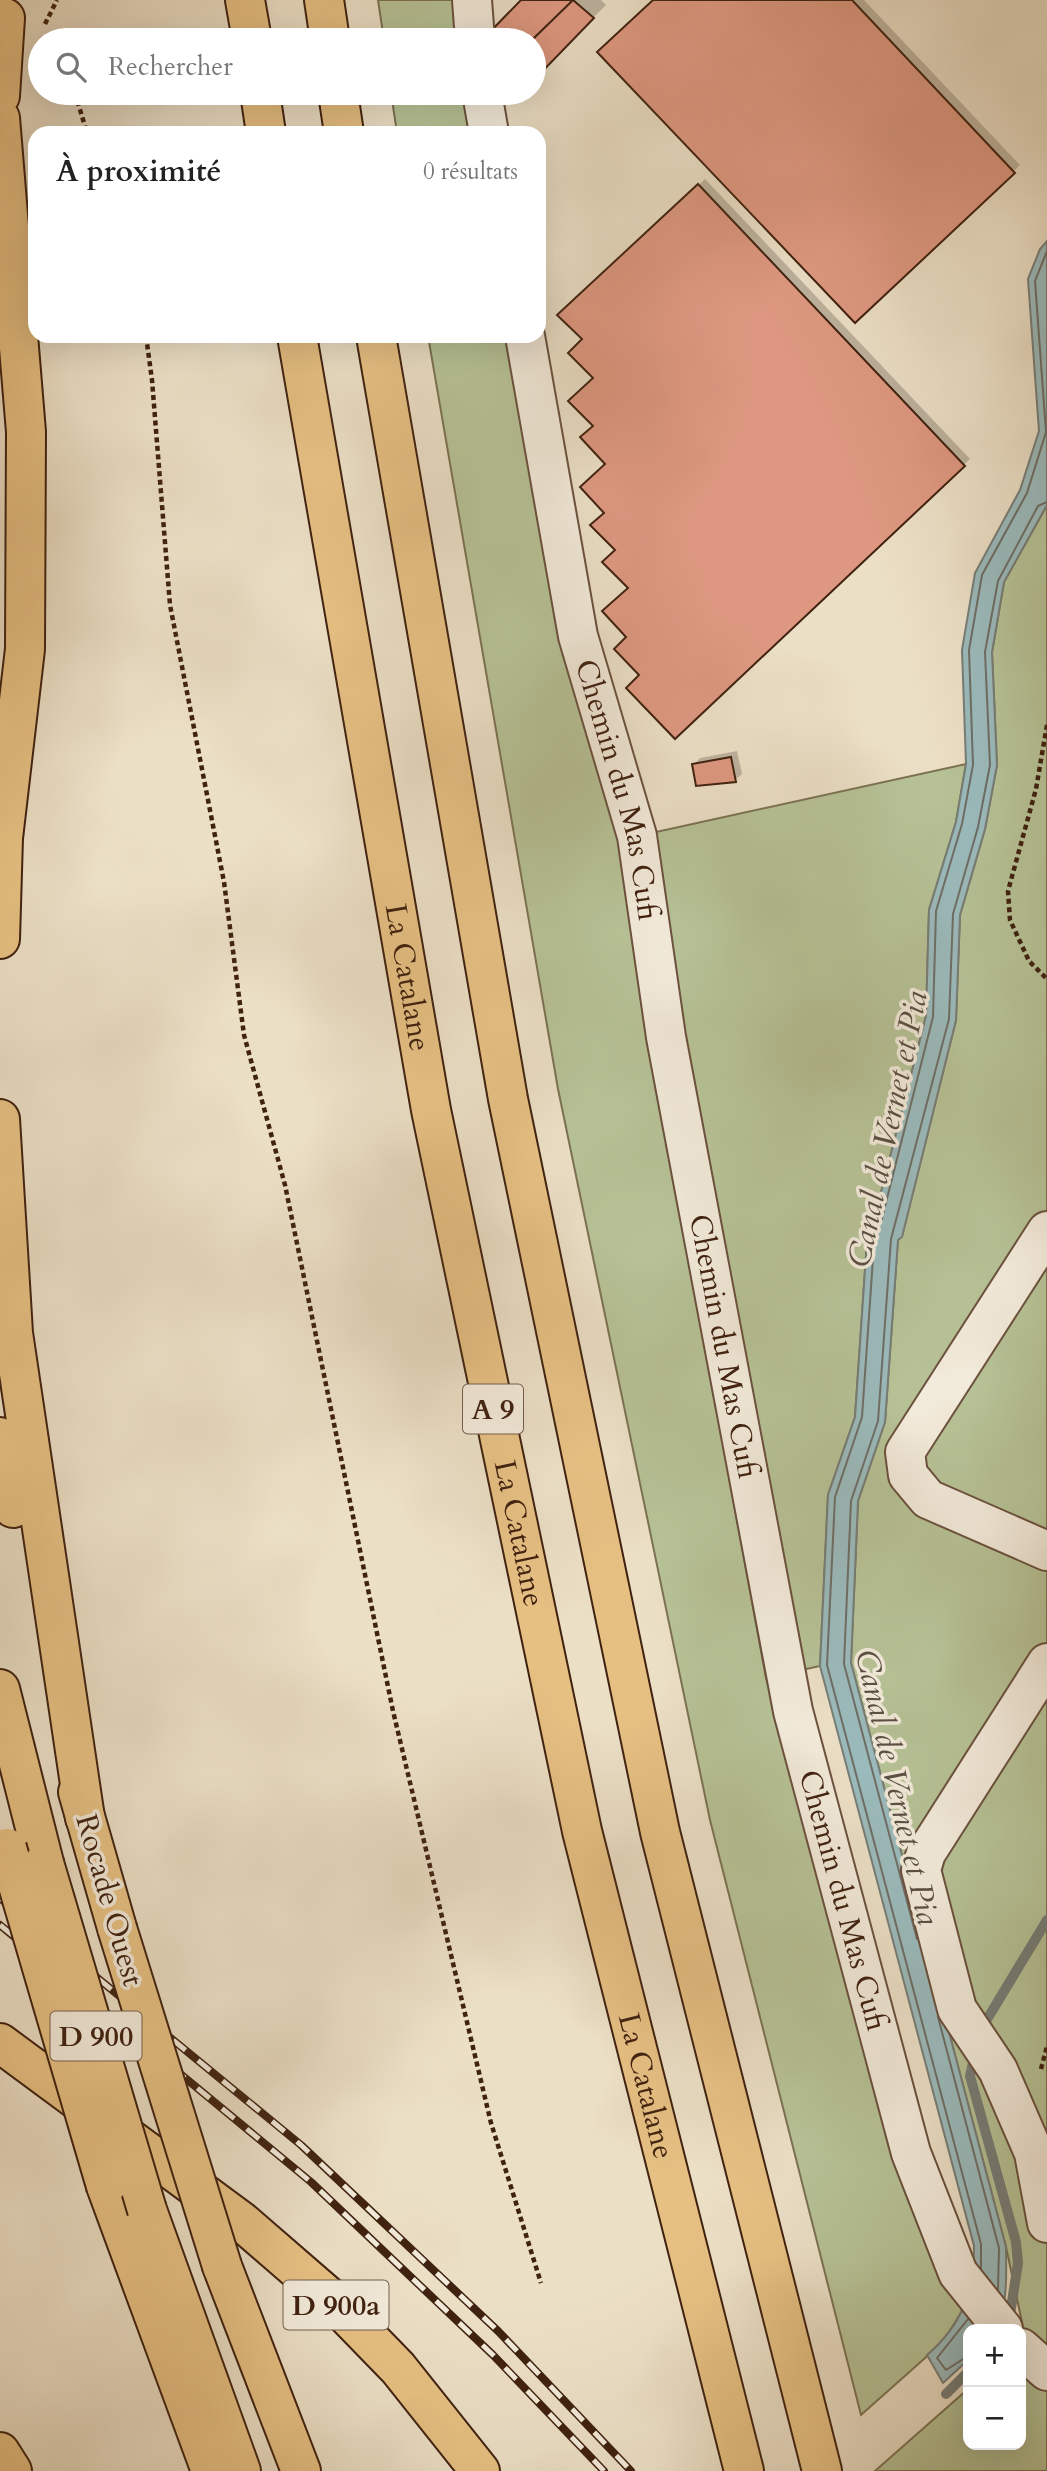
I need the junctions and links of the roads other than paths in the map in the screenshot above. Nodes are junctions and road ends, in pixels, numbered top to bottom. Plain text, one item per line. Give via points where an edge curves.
1 (245, 0) edge
2 (324, 0) edge
3 (472, 0) edge
4 (5, 18) dead end
5 (249, 28) edge
6 (328, 28) edge
7 (474, 28) edge
8 (0, 96) edge
9 (262, 105) edge
10 (340, 105) edge
11 (484, 105) edge
12 (0, 118) edge
13 (265, 126) edge
14 (343, 126) edge
15 (488, 126) edge
16 (298, 343) edge
17 (377, 343) edge
18 (526, 343) edge
19 (0, 939) edge
20 (0, 1119) edge
21 (1047, 1231) edge
22 (0, 1437) edge
23 (1047, 1550) edge
24 (1047, 1663) edge
25 (0, 1689) edge
26 (85, 1818) junction
27 (3, 1836) edge
28 (0, 2043) edge
29 (0, 2059) edge
30 (166, 2166) junction
31 (1047, 2223) edge
32 (999, 2324) edge
33 (1026, 2352) edge
34 (1047, 2371) edge
35 (0, 2452) edge
36 (12, 2471) edge
37 (211, 2471) edge
38 (241, 2471) edge
39 (300, 2471) edge
40 (480, 2471) edge
41 (744, 2471) edge
42 (822, 2471) edge

1 - 5 highway
2 - 6 highway
3 - 7 street
4 - 8 highway
9 - 13 highway
10 - 14 highway
11 - 15 street
12 - 19 highway via 26,445 25,649 3,838
16 - 41 highway, La Catalane / A 9 via 445,1178 582,1831
17 - 42 highway, A 9 via 508,1099 648,1777
18 - 32 street, Chemin du Mas Cufi via 578,636 637,836 666,1037 793,1712 911,2153 958,2273
20 - 26 highway, D 900 via 13,1333
21 - 23 street via 905,1452 908,1475 929,1499
22 - 26 highway, Rocade Ouest / D 900 via 27,1582
24 - 31 street via 926,1853 921,1870 957,2009 998,2070 1034,2153
25 - 38 highway, Rocade Ouest / D 900, bridge via 44,1863 147,2210
26 - 39 highway, Rocade Ouest / D 900, bridge via 222,2266
27 - 37 highway, D 900, bridge via 106,2186
28 - 30 highway
29 - 30 highway, D 900a
30 - 40 highway, D 900a via 242,2221 330,2298 398,2368
33 - 34 street
35 - 36 highway

